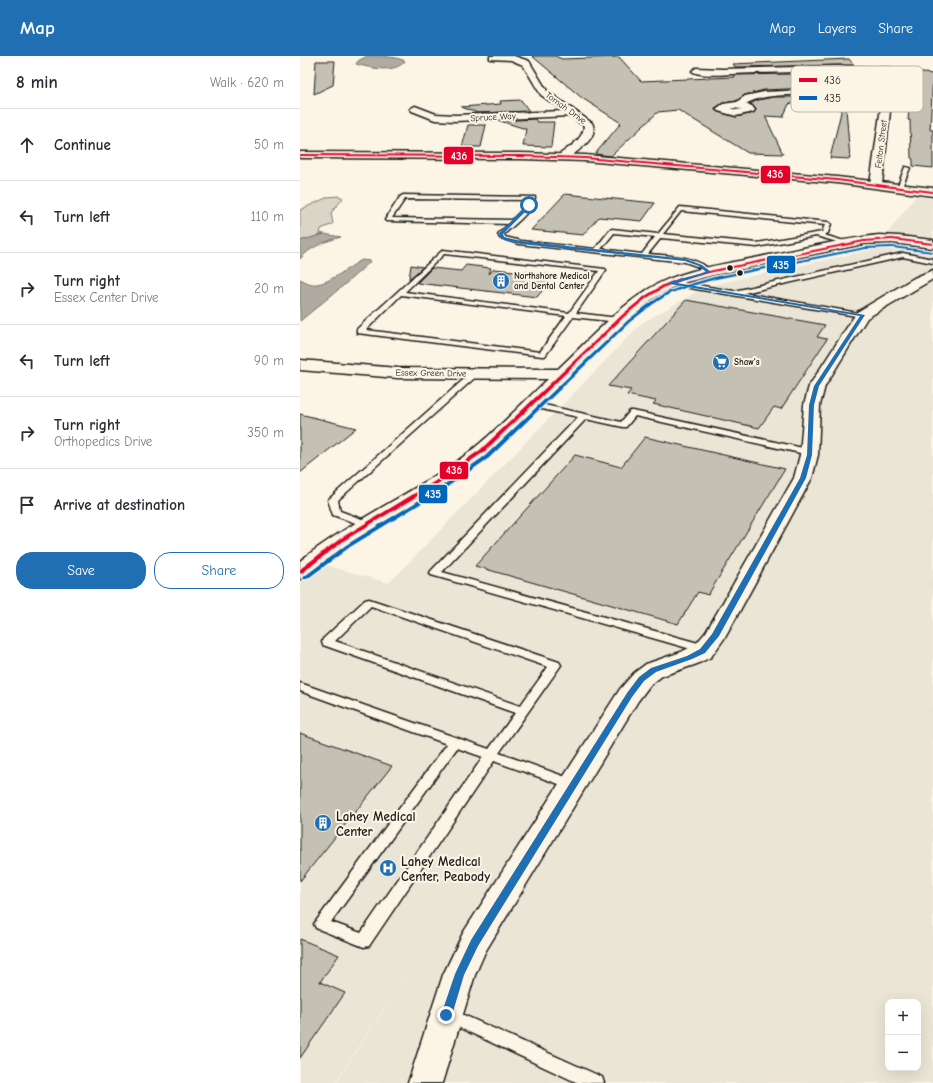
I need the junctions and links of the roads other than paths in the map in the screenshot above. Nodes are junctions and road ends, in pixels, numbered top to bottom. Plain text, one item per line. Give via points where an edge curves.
1 (492, 57) edge
2 (791, 70) edge
3 (696, 71) dead end
4 (791, 92) edge
5 (739, 105) dead end
6 (415, 109) dead end
7 (885, 112) edge
8 (573, 113) junction
9 (300, 155) edge
10 (563, 157) junction
11 (907, 168) dead end
12 (876, 184) junction
13 (899, 187) junction
14 (933, 192) edge
15 (512, 222) junction
16 (816, 235) junction
17 (660, 236) junction
18 (848, 243) junction
19 (933, 244) edge
20 (597, 250) junction
21 (644, 256) junction
22 (933, 261) edge
23 (709, 272) junction
24 (933, 274) edge
25 (672, 283) junction
26 (400, 293) junction
27 (731, 294) junction
28 (571, 315) junction
29 (862, 315) junction
30 (618, 320) junction
31 (300, 365) edge
32 (475, 374) junction
33 (563, 374) junction
34 (531, 404) junction
35 (584, 416) junction
36 (809, 452) junction
37 (367, 524) junction
38 (300, 572) edge
39 (705, 648) junction
40 (300, 687) edge
41 (522, 711) junction
42 (455, 742) junction
43 (491, 755) junction
44 (574, 784) junction
45 (446, 1015) junction
46 (425, 1083) edge
47 (596, 1083) edge

1 - 8 street, Tomah Drive via 512,58 526,63 544,93
2 - 3 street, Felton Street
4 - 5 street via 762,94 745,99
6 - 8 street, Spruce Way via 435,116 455,118
7 - 12 street, Felton Street
8 - 10 street, Tomah Drive via 587,122 590,129 584,140
9 - 10 street
10 - 12 street via 738,170
11 - 13 lane
12 - 13 street
13 - 14 street
15 - 15 lane via 504,222 388,220 403,197 533,198
15 - 20 lane via 501,234 503,238 521,243
16 - 17 lane via 757,245
16 - 17 lane via 825,233 828,224 680,209
16 - 18 lane
17 - 20 lane via 612,231
17 - 21 lane
18 - 19 street via 880,239
18 - 23 street
20 - 21 lane
21 - 23 lane via 686,260
22 - 27 lane via 903,255
23 - 25 street
24 - 29 street
25 - 27 lane
25 - 30 street via 641,300
26 - 28 lane
26 - 28 lane via 443,252 603,270
26 - 28 lane via 360,331 542,354
27 - 29 lane
28 - 30 lane
29 - 36 street via 817,386 812,405
30 - 33 street
31 - 32 street, Essex Green Drive via 371,372
32 - 33 street, Essex Green Drive
32 - 37 lane via 333,500 336,514
33 - 34 street
34 - 35 lane
34 - 37 street via 482,451 448,477
35 - 36 lane via 623,425 633,413
35 - 39 lane via 435,573
36 - 39 street via 803,478 795,494 715,636
37 - 38 street via 331,547
39 - 44 street via 689,658 654,670 642,679
40 - 42 lane
41 - 41 lane via 492,701 327,642 369,602 555,665
41 - 43 lane
42 - 43 lane
42 - 43 lane via 321,924 364,941
43 - 44 lane
44 - 45 street via 474,943 459,974
45 - 46 street
45 - 47 lane

